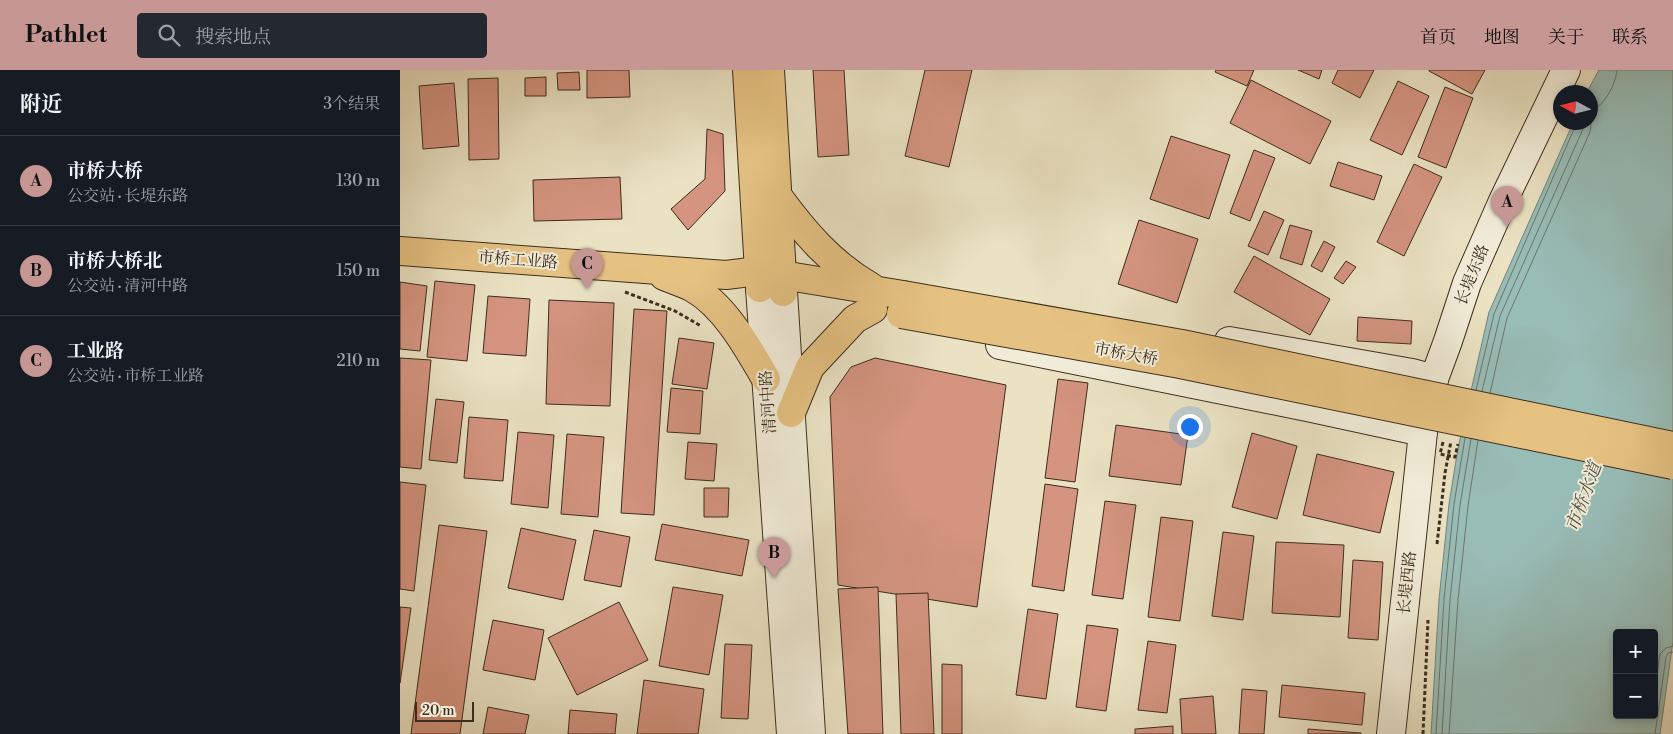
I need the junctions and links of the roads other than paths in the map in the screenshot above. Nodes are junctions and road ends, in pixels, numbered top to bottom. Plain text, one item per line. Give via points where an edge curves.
1 (747, 70) edge
2 (770, 70) edge
3 (1566, 70) edge
4 (777, 195) junction
5 (400, 251) edge
6 (648, 270) junction
7 (771, 281) junction
8 (888, 302) junction
9 (766, 379) junction
10 (1434, 379) junction
11 (791, 413) junction
12 (1422, 432) junction
13 (1673, 446) edge
14 (1673, 465) edge
15 (791, 734) edge
16 (811, 734) edge
17 (1391, 734) edge

1 - 7 main road, 清河中路
2 - 4 main road, 清河中路
3 - 10 street, 长堤东路 via 1467,283
4 - 7 main road, 清河中路
4 - 8 main road via 819,247
5 - 6 main road, 市桥工业路
6 - 7 main road, 市桥工业路
6 - 9 main road via 694,288 717,307 745,343
7 - 8 main road, 市桥工业路
7 - 9 street, 清河中路
7 - 11 street, 清河中路
8 - 10 street via 904,283
8 - 11 main road via 855,319 810,367
8 - 12 street via 900,325
8 - 13 main road, 市桥大桥, bridge via 1182,344
8 - 14 main road, 市桥大桥, bridge
9 - 15 street, 清河中路
10 - 12 street, 长堤东路
11 - 16 street, 清河中路
12 - 17 street, 长堤西路

